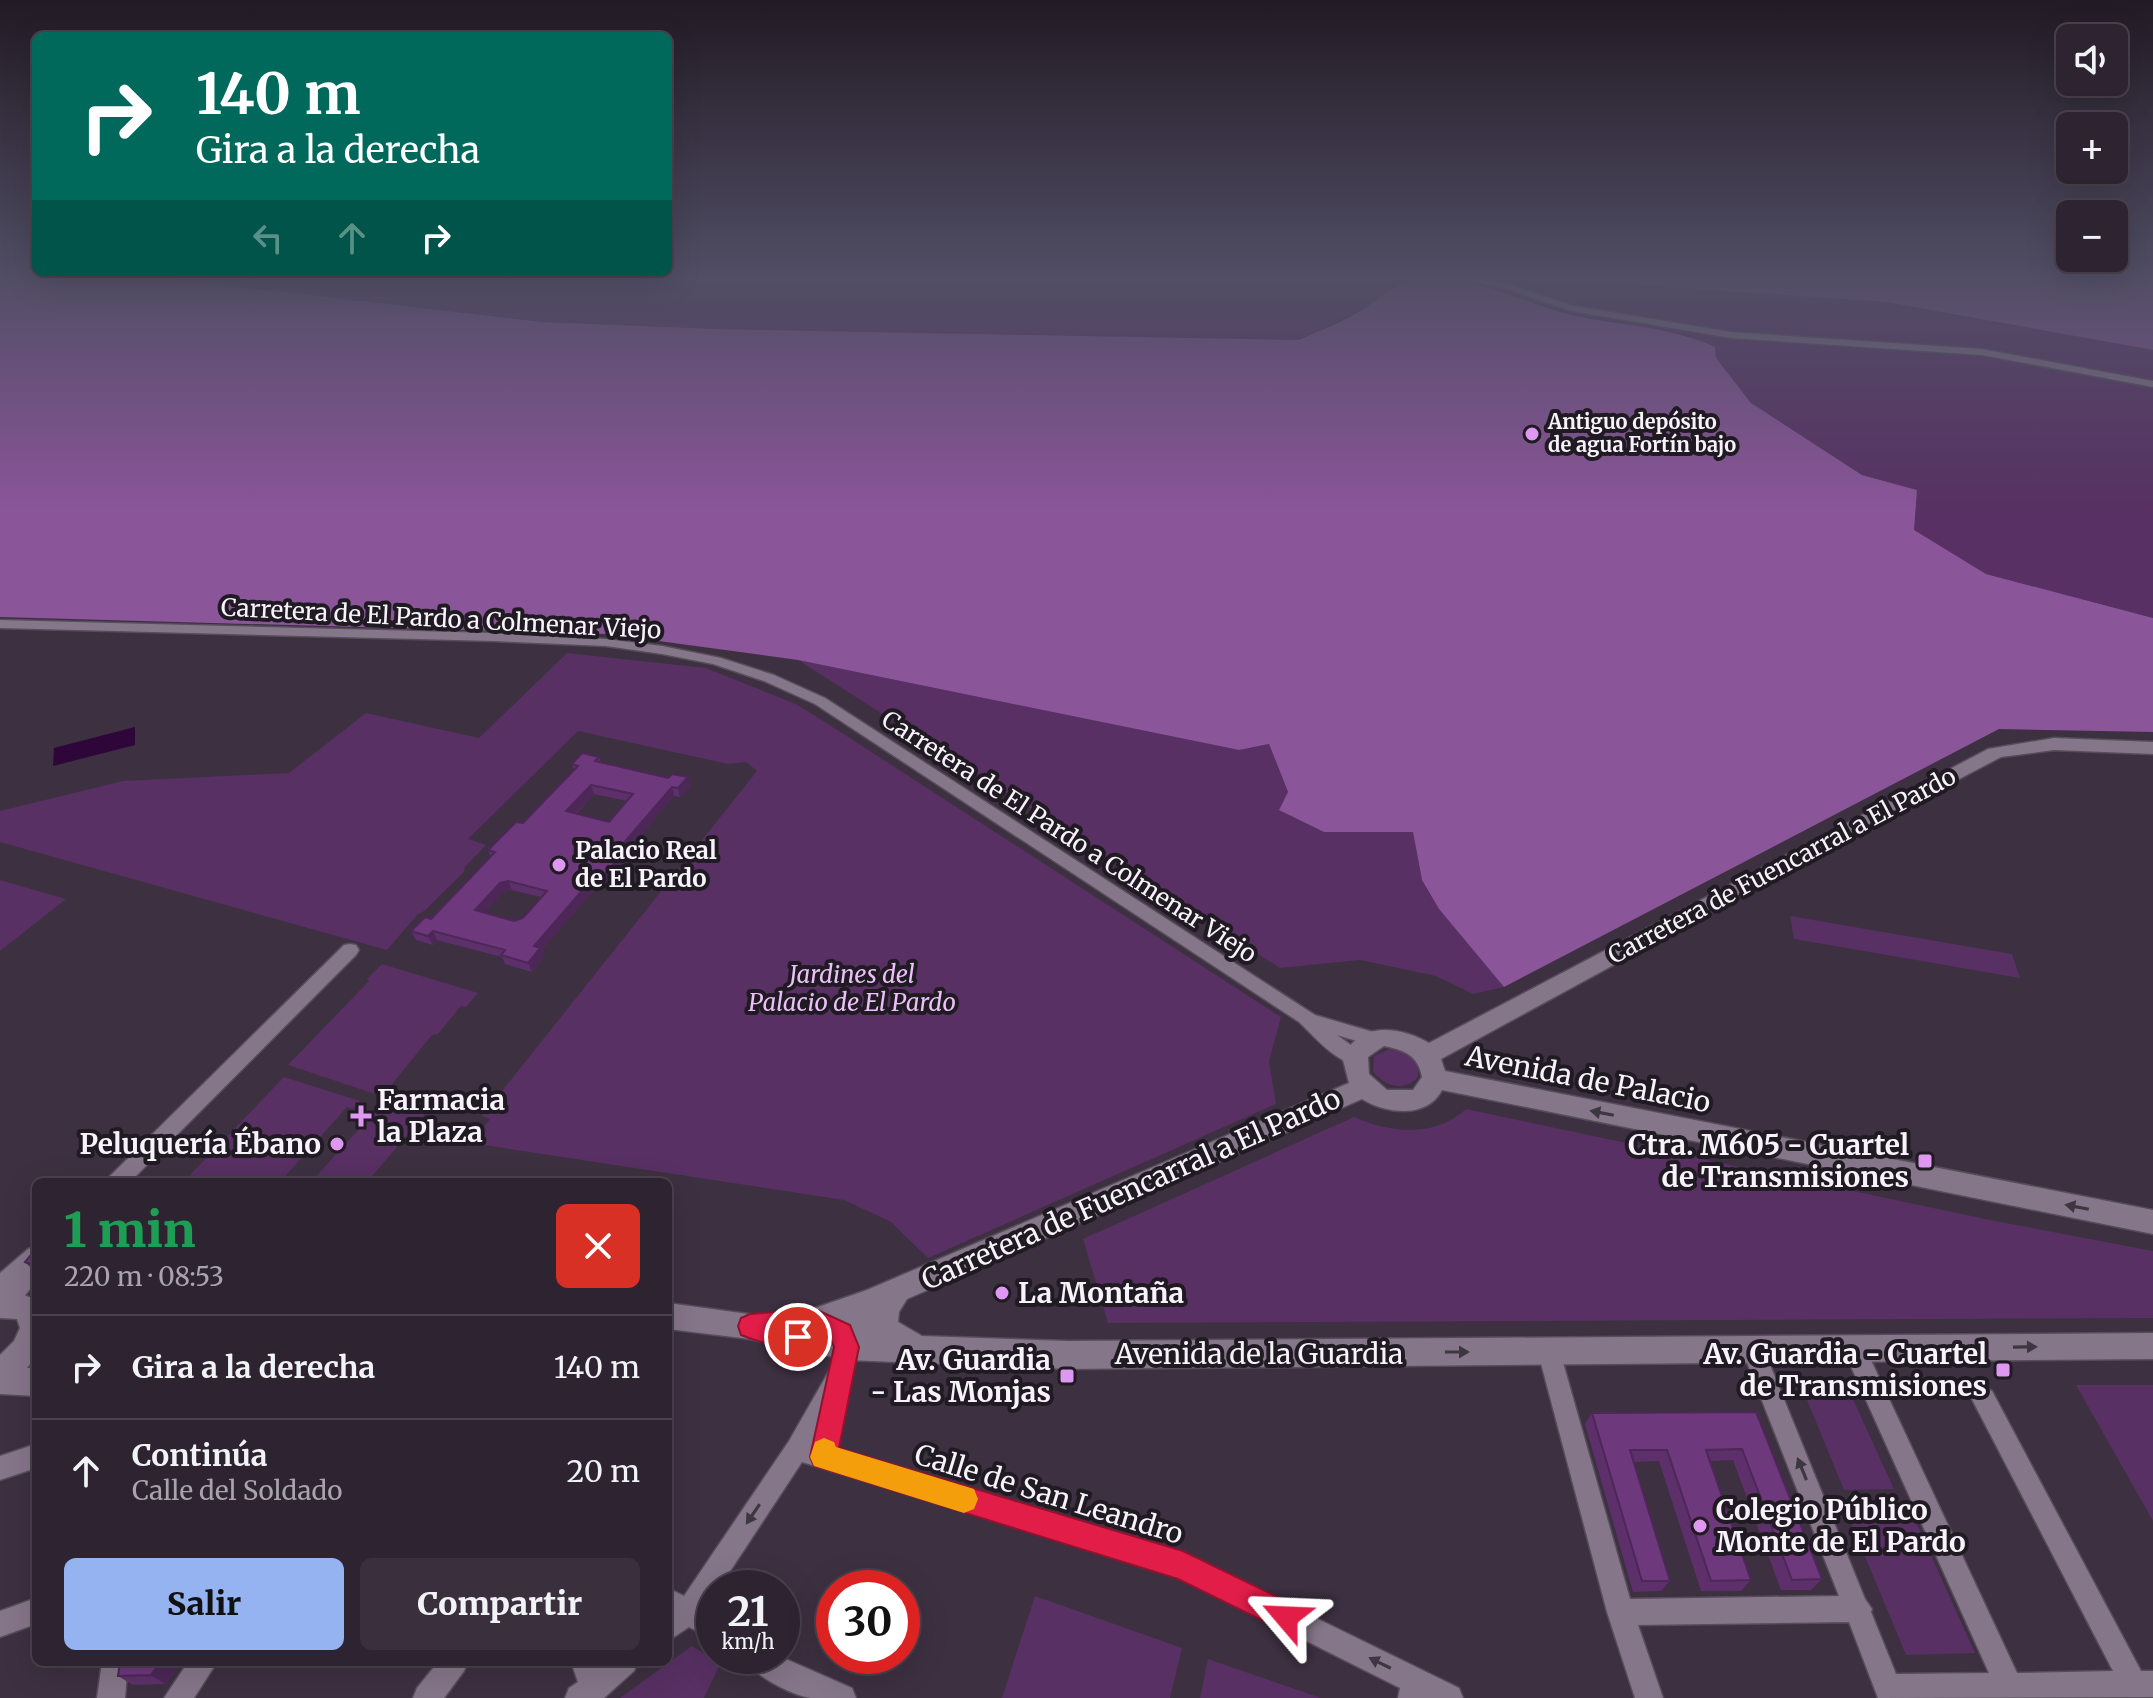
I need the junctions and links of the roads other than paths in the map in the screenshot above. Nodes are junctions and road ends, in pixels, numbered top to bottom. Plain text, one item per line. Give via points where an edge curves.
1 (1994, 354) edge
2 (2153, 384) edge
3 (4, 627) edge
4 (2153, 748) edge
5 (350, 950) dead end
6 (1305, 1017) junction
7 (1373, 1039) junction
8 (1355, 1058) junction
9 (1432, 1067) junction
10 (1365, 1087) junction
11 (121, 1178) edge
12 (2153, 1222) edge
13 (32, 1261) edge
14 (32, 1270) edge
15 (885, 1296) junction
16 (1, 1299) edge
17 (32, 1315) edge
18 (672, 1316) edge
19 (815, 1321) junction
20 (750, 1326) junction
21 (32, 1333) edge
22 (2153, 1346) edge
23 (847, 1347) junction
24 (1854, 1349) junction
25 (1753, 1350) junction
26 (931, 1352) junction
27 (1549, 1352) junction
28 (839, 1375) junction
29 (0, 1378) edge
30 (32, 1382) edge
31 (1984, 1399) dead end
32 (797, 1449) junction
33 (32, 1457) edge
34 (824, 1457) junction
35 (0, 1468) edge
36 (1859, 1609) junction
37 (32, 1612) edge
38 (1620, 1612) junction
39 (675, 1614) edge
40 (696, 1621) edge
41 (0, 1624) edge
42 (115, 1666) edge
43 (201, 1666) edge
44 (452, 1666) edge
45 (584, 1666) edge
46 (620, 1666) edge
47 (785, 1674) edge
48 (2143, 1684) edge
49 (2009, 1686) junction
50 (1413, 1689) edge
51 (586, 1693) edge
52 (1890, 1693) edge
53 (111, 1698) edge
54 (178, 1698) edge
55 (427, 1698) edge
56 (842, 1698) edge
57 (1449, 1698) edge
58 (1649, 1698) edge

1 - 2 street
3 - 6 street, Carretera de El Pardo a Colmenar Viejo via 519,639 632,646 728,663 781,680 820,701
4 - 9 street, Carretera de Fuencarral a El Pardo via 2062,744 1995,753 1821,843
5 - 11 street
6 - 7 street
6 - 8 street
7 - 8 street
7 - 9 street via 1403,1039
8 - 10 street via 1355,1072
9 - 10 street via 1424,1096 1410,1101 1387,1100
12 -> 9 street, Avenida de Palacio
10 - 15 street, Carretera de Fuencarral a El Pardo
13 - 16 street
14 - 16 street
15 - 19 street, Carretera de Fuencarral a El Pardo
15 - 23 street
15 - 26 street, Carretera de Fuencarral a El Pardo via 883,1317 891,1338
16 - 17 street
18 - 20 street, Avenida de la Guardia
19 - 20 street, Carretera de Fuencarral a El Pardo
19 - 23 street via 841,1333
20 - 23 street, Avenida de la Guardia
21 - 29 street via 24,1351
24 -> 22 street, Avenida de la Guardia
23 - 26 street, Avenida de la Guardia
23 - 28 street
24 - 25 street, Avenida de la Guardia
24 - 49 street
25 - 27 street, Avenida de la Guardia
36 -> 25 street
26 -> 27 street, Avenida de la Guardia
27 - 38 street
28 - 32 street
28 - 34 street
29 - 30 street
31 - 48 street
32 - 34 street, Calle de San Leandro
32 -> 39 street
33 - 35 street
50 -> 34 street, Calle de San Leandro via 1183,1566
36 - 38 street
36 - 52 street
37 - 41 street
38 - 58 street
39 - 40 street
42 - 53 street
43 - 54 street
44 - 55 street
45 - 51 street
46 - 51 street
47 - 56 street
48 - 49 street
49 - 52 street
50 - 57 street, Calle de San Leandro

